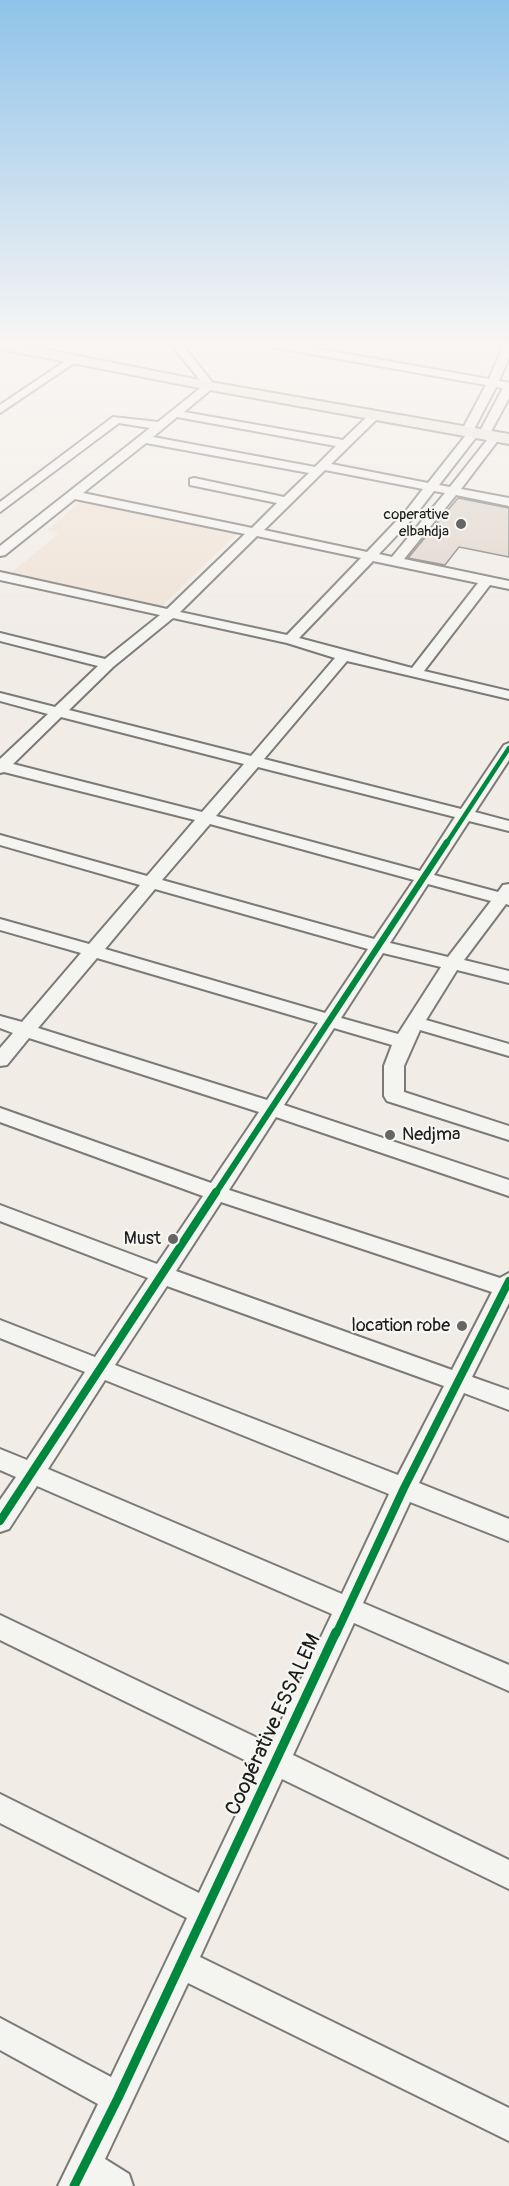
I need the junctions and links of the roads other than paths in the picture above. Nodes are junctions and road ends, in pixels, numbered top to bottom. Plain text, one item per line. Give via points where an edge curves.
1 (87, 445) edge
2 (137, 445) edge
3 (180, 445) edge
4 (344, 445) edge
5 (475, 445) edge
6 (480, 445) edge
7 (320, 469) junction
8 (194, 482) dead end
9 (431, 487) junction
10 (453, 491) junction
11 (71, 494) junction
12 (287, 501) junction
13 (509, 502) edge
14 (7, 515) edge
15 (37, 522) junction
16 (255, 532) junction
17 (0, 552) edge
18 (368, 556) junction
19 (395, 562) junction
20 (0, 576) edge
21 (487, 580) junction
22 (509, 585) edge
23 (171, 614) junction
24 (0, 636) edge
25 (290, 640) junction
26 (344, 656) junction
27 (108, 664) junction
28 (415, 673) junction
29 (509, 695) edge
30 (0, 697) edge
31 (58, 712) junction
32 (509, 748) edge
33 (254, 762) junction
34 (1, 767) edge
35 (465, 815) junction
36 (205, 818) junction
37 (509, 826) edge
38 (0, 840) edge
39 (424, 876) junction
40 (150, 882) junction
41 (507, 896) edge
42 (0, 924) edge
43 (379, 945) junction
44 (90, 952) junction
45 (453, 963) junction
46 (509, 977) edge
47 (330, 1020) junction
48 (0, 1022) edge
49 (416, 1023) junction
50 (27, 1030) junction
51 (403, 1042) junction
52 (509, 1050) edge
53 (0, 1060) edge
54 (272, 1108) junction
55 (0, 1115) edge
56 (509, 1133) edge
57 (509, 1188) edge
58 (216, 1193) junction
59 (0, 1213) edge
60 (162, 1275) junction
61 (508, 1286) edge
62 (0, 1329) edge
63 (101, 1368) junction
64 (458, 1382) junction
65 (509, 1400) edge
66 (0, 1460) edge
67 (31, 1474) junction
68 (404, 1488) junction
69 (0, 1521) edge
70 (509, 1530) edge
71 (346, 1610) junction
72 (0, 1627) edge
73 (509, 1678) edge
74 (274, 1762) junction
75 (0, 1808) edge
76 (509, 1875) edge
77 (205, 1912) junction
78 (180, 1963) junction
79 (0, 2033) edge
80 (118, 2098) junction
81 (509, 2125) edge
82 (79, 2175) edge
83 (117, 2186) edge

1 - 14 street
2 - 11 street
3 - 7 street
4 - 7 street
5 - 9 street
6 - 10 street
7 - 9 street
7 - 12 street
8 - 12 street
9 - 10 street
9 - 18 street
10 - 13 street
10 - 19 street
11 - 15 street
11 - 16 street
12 - 16 street
14 - 15 street
15 - 17 street
16 - 18 street
16 - 23 street
18 - 19 street
18 - 25 street
19 - 21 street
20 - 23 street
21 - 22 street
21 - 28 street
23 - 25 street
23 - 27 street
24 - 27 street
25 - 26 street
26 - 28 street
26 - 33 street
27 - 31 street
28 - 29 street
30 - 31 street
31 - 33 street
31 - 34 street
32 - 35 street
33 - 35 street
33 - 36 street
34 - 36 street
35 - 37 street
35 - 39 street
36 - 39 street
36 - 40 street
38 - 40 street
39 - 41 street
39 - 43 street
40 - 43 street
40 - 44 street
41 - 45 street
42 - 44 street
43 - 45 street
43 - 47 street
44 - 47 street
44 - 50 street
45 - 46 street
45 - 49 street
47 - 51 street
47 - 54 street
48 - 50 street
49 - 51 street
49 - 52 street
50 - 53 street
50 - 54 street
51 - 56 street via 394,1066 393,1096
54 - 57 street
54 - 58 street
55 - 58 street
58 - 60 street
58 - 61 street
59 - 60 street
60 - 63 street
60 - 64 street
61 - 64 street, Coopérative ESSALEM
62 - 63 street
63 - 67 street
63 - 68 street
64 - 65 street
64 - 68 street, Coopérative ESSALEM
66 - 67 street
67 - 69 street
67 - 71 street
68 - 70 street
68 - 71 street, Coopérative ESSALEM
71 - 73 street
71 - 74 street, Coopérative ESSALEM
72 - 74 street
74 - 76 street
74 - 77 street, Coopérative ESSALEM
75 - 77 street
77 - 78 street, Coopérative ESSALEM
78 - 80 street, Coopérative ESSALEM
78 - 81 street
79 - 80 street
80 - 82 street, Coopérative ESSALEM
82 - 83 street

